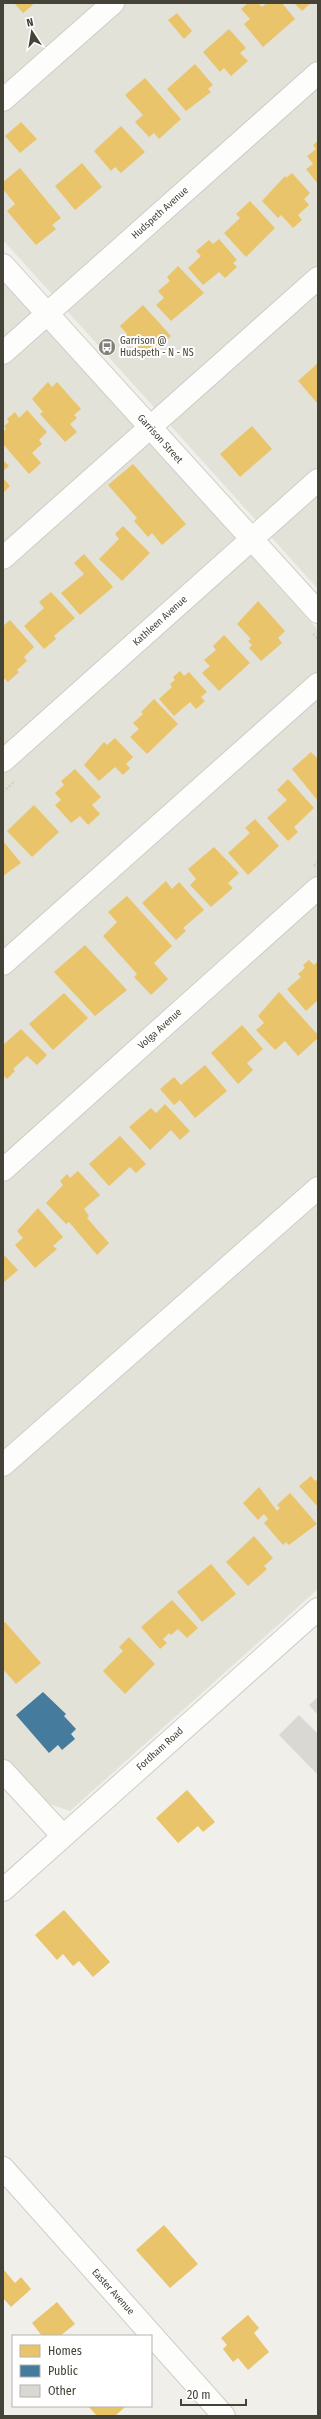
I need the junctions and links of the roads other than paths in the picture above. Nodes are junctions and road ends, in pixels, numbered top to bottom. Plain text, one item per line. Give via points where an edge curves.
1 (113, 3) edge
2 (318, 73) edge
3 (3, 100) edge
4 (3, 265) edge
5 (318, 278) edge
6 (47, 314) junction
7 (3, 353) edge
8 (150, 427) junction
9 (318, 480) edge
10 (252, 539) junction
11 (3, 558) edge
12 (318, 612) edge
13 (318, 684) edge
14 (3, 761) edge
15 (318, 888) edge
16 (3, 964) edge
17 (3, 1170) edge
18 (318, 1188) edge
19 (3, 1465) edge
20 (318, 1609) edge
21 (3, 1771) edge
22 (63, 1836) junction
23 (3, 1890) edge
24 (3, 2168) edge
25 (152, 2335) edge
26 (152, 2335) edge
27 (224, 2416) edge

1 - 3 street
2 - 6 street, Hudspeth Avenue
4 - 6 street, Garrison Street
5 - 8 street
6 - 7 street, Hudspeth Avenue
6 - 8 street, Garrison Street
8 - 10 street, Garrison Street
8 - 11 street
9 - 10 street, Kathleen Avenue
10 - 12 street, Garrison Street
10 - 14 street, Kathleen Avenue
13 - 16 street
15 - 17 street, Volga Avenue
18 - 19 street
20 - 22 street, Fordham Road
21 - 22 street
22 - 23 street, Fordham Road
24 - 25 street, Easter Avenue
26 - 27 street, Easter Avenue

